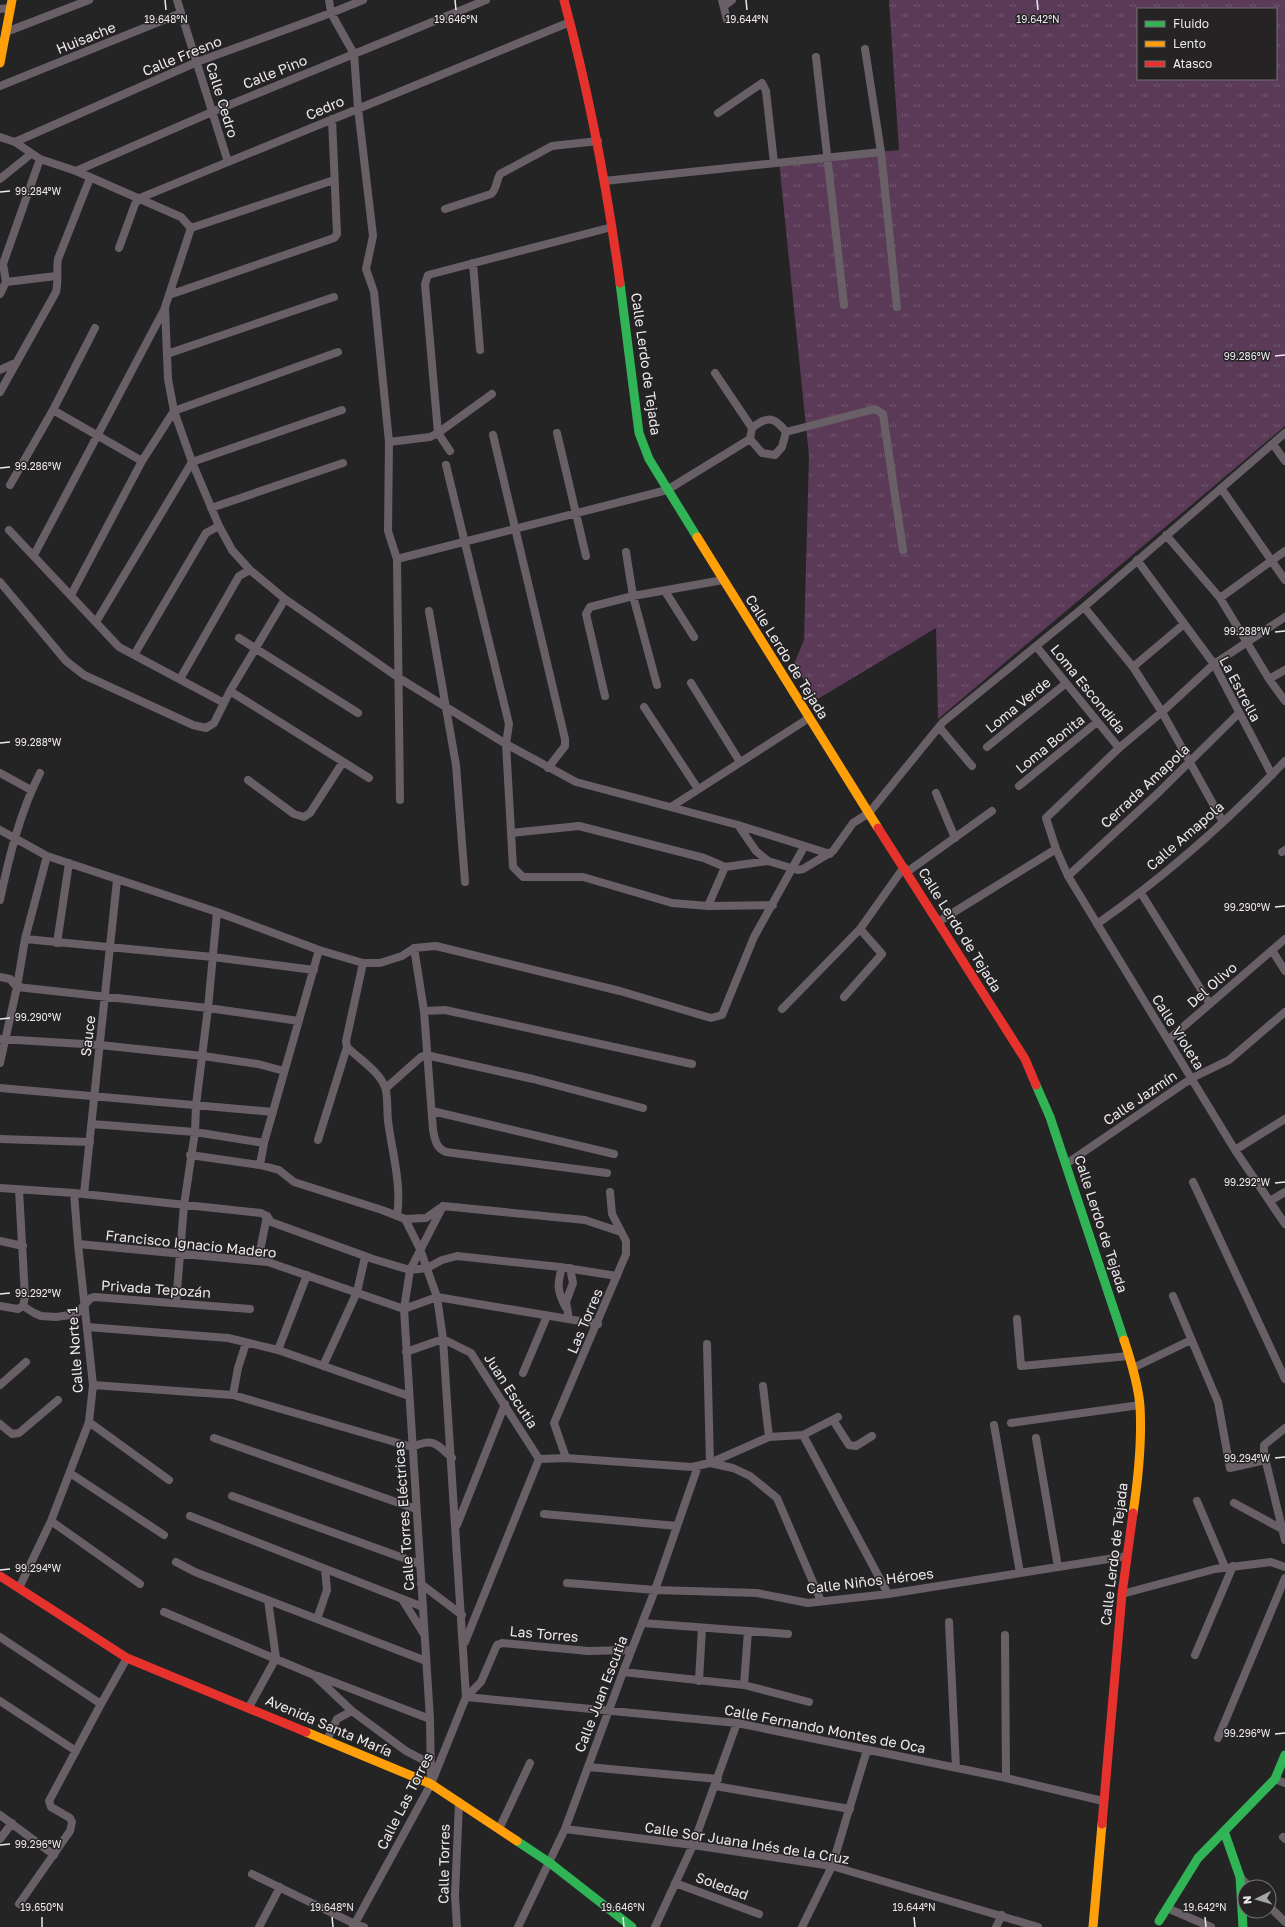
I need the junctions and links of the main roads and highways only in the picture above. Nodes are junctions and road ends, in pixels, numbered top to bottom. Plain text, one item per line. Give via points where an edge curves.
1 (564, 0) edge
2 (11, 4) edge
3 (0, 61) edge
4 (0, 1576) edge
5 (1285, 1755) edge
6 (1224, 1831) junction
7 (1159, 1921) dead end
8 (632, 1927) edge
9 (1093, 1927) edge
10 (1243, 1927) edge

1 - 9 main road, Calle Lerdo de Tejada via 598,141 640,433 649,459 1025,1059 1050,1117 1133,1368 1140,1405 1137,1487 1122,1594
2 - 3 main road
4 - 8 main road, Avenida Santa María via 128,1658 431,1784 550,1863
5 - 6 main road via 1275,1779
6 - 7 main road via 1198,1858
6 - 10 main road via 1240,1878

